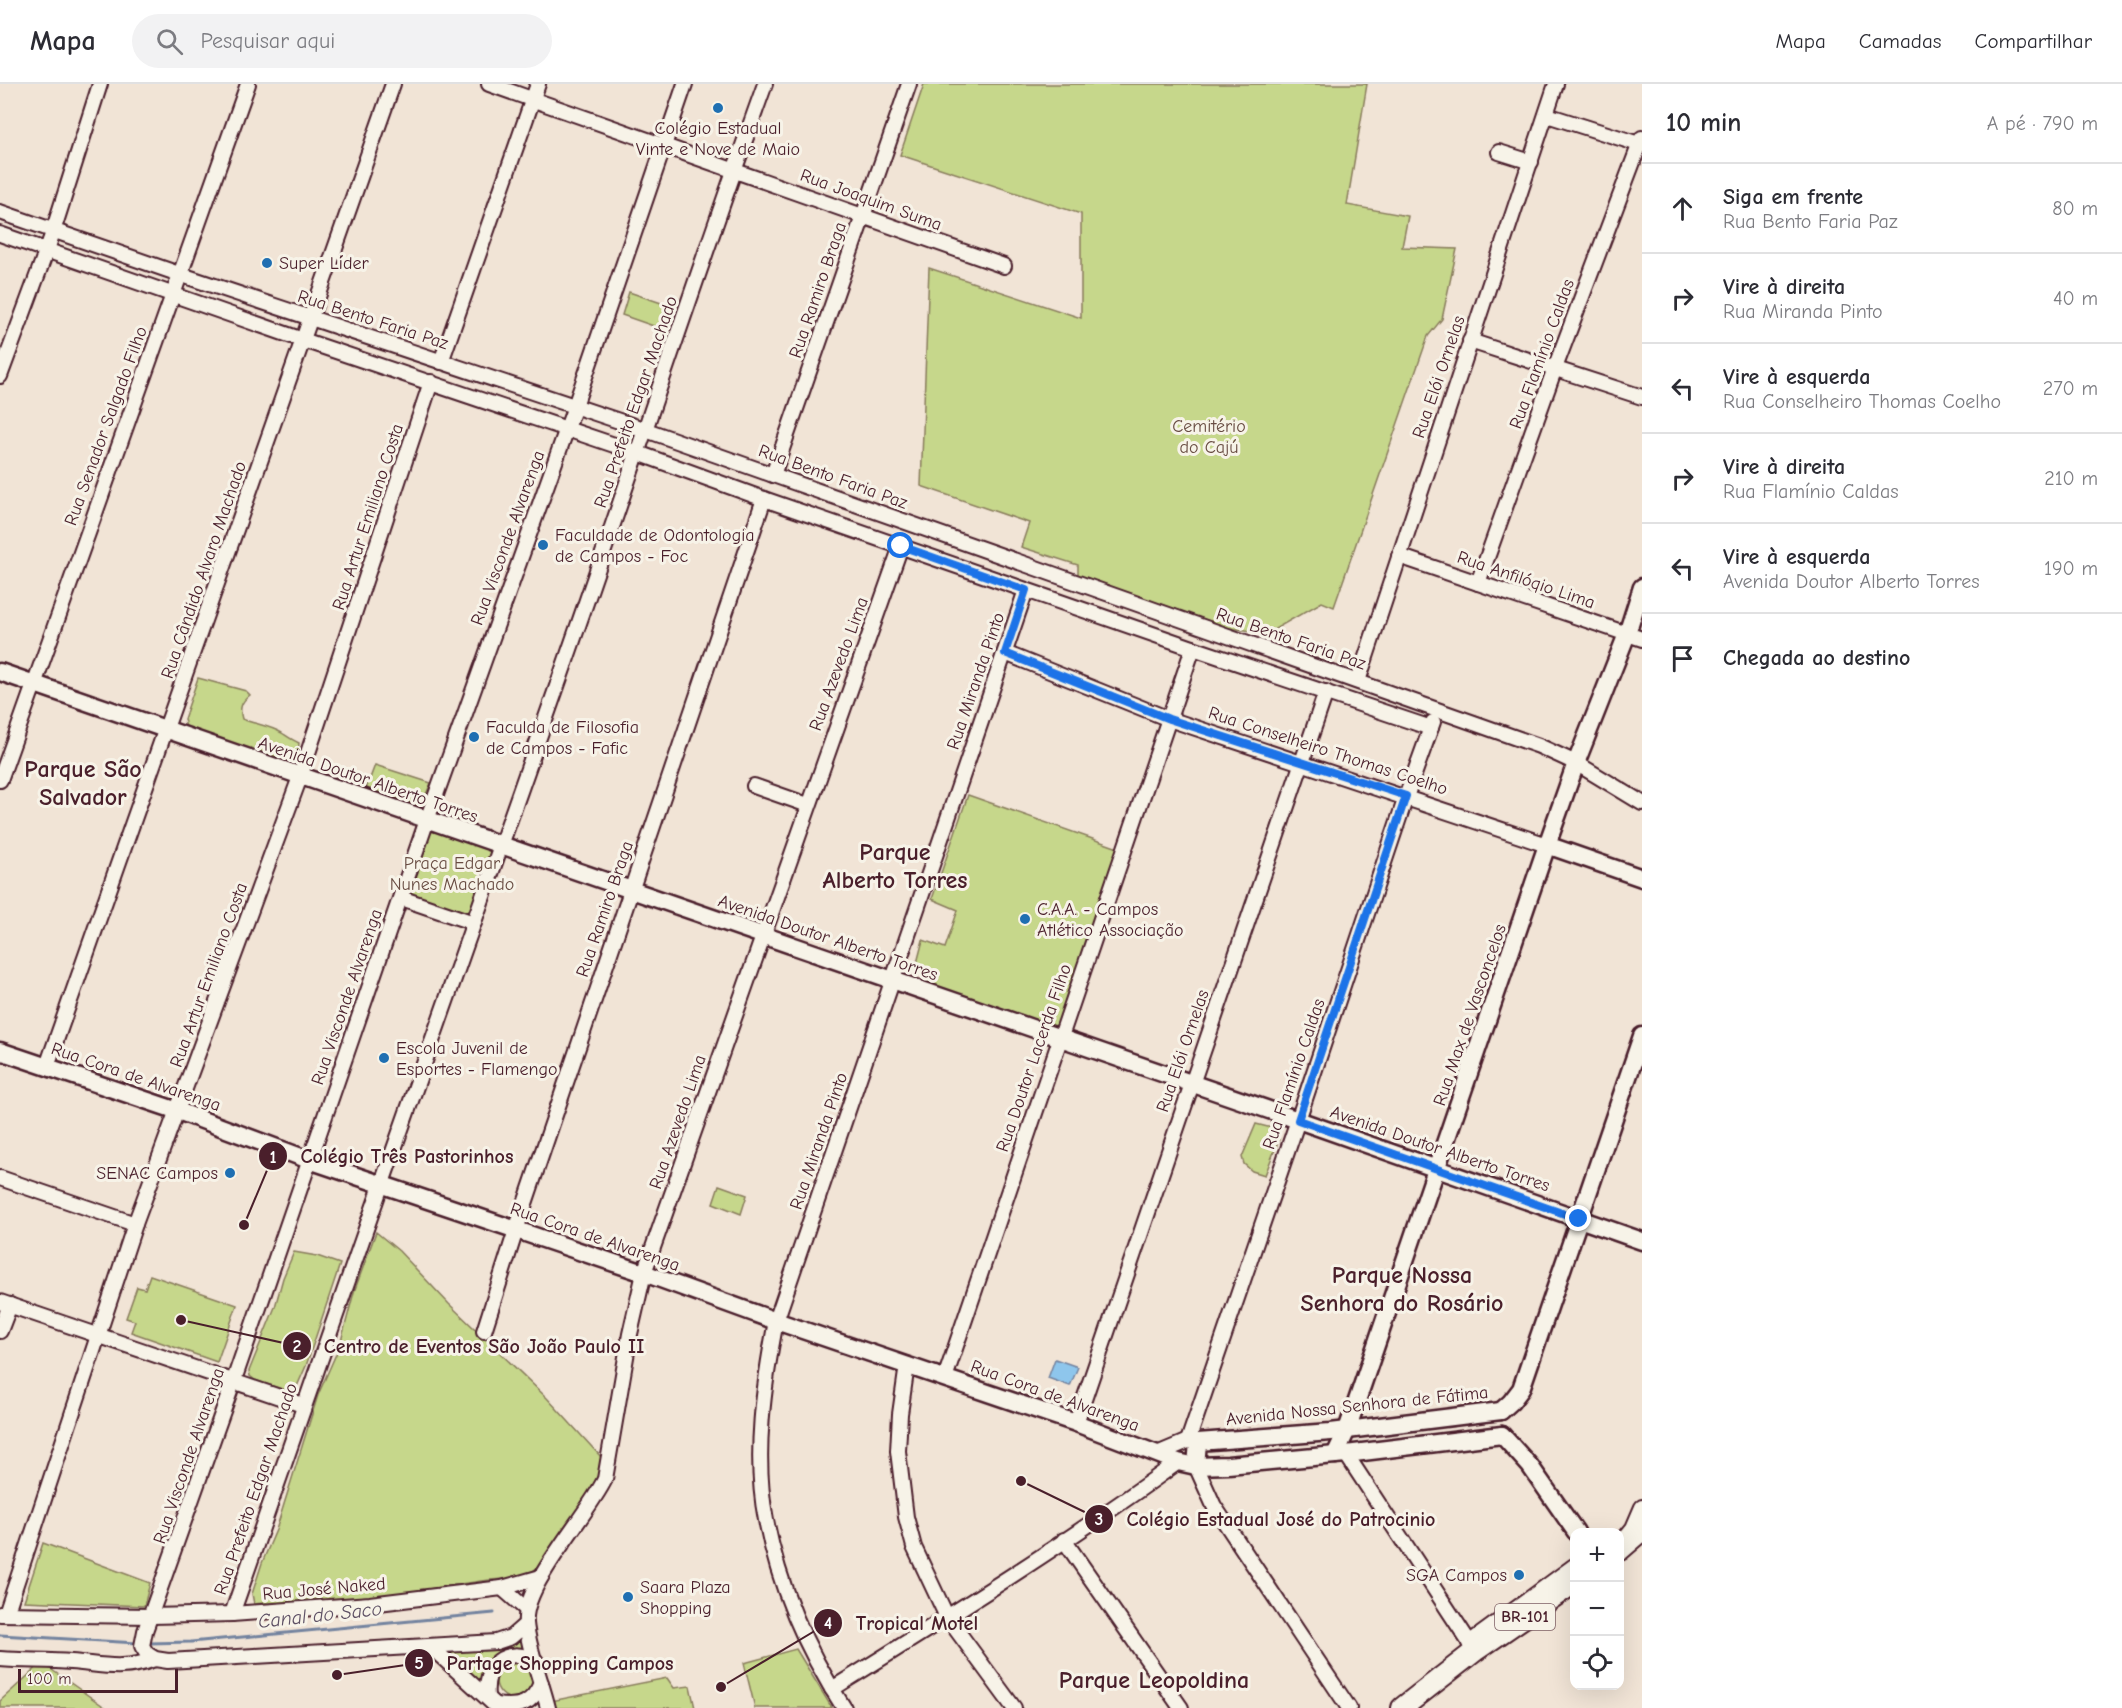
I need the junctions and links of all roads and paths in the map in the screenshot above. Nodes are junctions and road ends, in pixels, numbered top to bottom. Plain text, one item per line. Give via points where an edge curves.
1 (100, 84) edge
2 (248, 84) edge
3 (393, 84) edge
4 (489, 84) edge
5 (538, 84) edge
6 (685, 84) edge
7 (765, 84) edge
8 (909, 84) edge
9 (1556, 84) edge
10 (532, 100) junction
11 (1547, 115) junction
12 (1641, 142) edge
13 (664, 147) junction
14 (1499, 152) dead end
15 (1531, 162) junction
16 (734, 170) junction
17 (0, 212) edge
18 (862, 216) junction
19 (54, 229) junction
20 (0, 234) edge
21 (47, 250) junction
22 (1004, 266) dead end
23 (182, 275) junction
24 (173, 294) junction
25 (310, 318) junction
26 (303, 339) junction
27 (1470, 341) junction
28 (441, 362) junction
29 (1555, 368) junction
30 (0, 376) edge
31 (431, 382) junction
32 (1642, 397) edge
33 (575, 406) junction
34 (566, 428) junction
35 (646, 430) junction
36 (639, 453) junction
37 (773, 475) junction
38 (764, 499) junction
39 (901, 546) junction
40 (1399, 555) junction
41 (1478, 583) junction
42 (1642, 587) edge
43 (1026, 590) junction
44 (1634, 636) edge
45 (1193, 648) junction
46 (1005, 653) junction
47 (0, 672) edge
48 (1358, 681) junction
49 (33, 684) junction
50 (1326, 692) junction
51 (1437, 710) junction
52 (1169, 719) junction
53 (1431, 728) junction
54 (167, 731) junction
55 (1300, 763) junction
56 (1576, 763) junction
57 (300, 777) junction
58 (0, 780) edge
59 (754, 786) dead end
60 (1406, 796) junction
61 (1642, 803) edge
62 (808, 805) junction
63 (427, 820) junction
64 (1547, 845) junction
65 (501, 846) junction
66 (1642, 878) edge
67 (630, 891) junction
68 (401, 898) junction
69 (474, 923) junction
70 (763, 936) junction
71 (893, 980) junction
72 (1642, 1036) edge
73 (1060, 1039) junction
74 (0, 1050) edge
75 (47, 1066) junction
76 (1191, 1083) junction
77 (178, 1111) junction
78 (1298, 1120) junction
79 (309, 1160) junction
80 (1437, 1170) junction
81 (0, 1178) edge
82 (381, 1184) junction
83 (1579, 1219) junction
84 (135, 1224) junction
85 (516, 1230) junction
86 (1642, 1241) edge
87 (644, 1274) junction
88 (5, 1304) edge
89 (776, 1321) junction
90 (0, 1331) edge
91 (484, 1331) dead end
92 (98, 1336) junction
93 (907, 1365) junction
94 (945, 1378) junction
95 (234, 1380) junction
96 (303, 1405) junction
97 (1501, 1411) junction
98 (1076, 1423) junction
99 (1347, 1430) junction
100 (1502, 1435) junction
101 (1193, 1441) junction
102 (1157, 1454) junction
103 (1341, 1455) junction
104 (1178, 1462) junction
105 (1196, 1466) junction
106 (1642, 1507) edge
107 (1573, 1528) edge
108 (1642, 1531) edge
109 (1624, 1538) edge
110 (1064, 1540) junction
111 (1624, 1547) edge
112 (1570, 1570) edge
113 (541, 1577) junction
114 (1570, 1586) edge
115 (502, 1588) junction
116 (526, 1609) junction
117 (3, 1614) edge
118 (232, 1614) junction
119 (152, 1616) junction
120 (947, 1617) junction
121 (526, 1624) junction
122 (142, 1646) junction
123 (430, 1646) junction
124 (1472, 1647) junction
125 (0, 1659) edge
126 (155, 1659) junction
127 (536, 1661) junction
128 (127, 1667) junction
129 (542, 1683) junction
130 (832, 1689) junction
131 (494, 1703) edge
132 (548, 1708) edge
133 (844, 1708) edge
134 (1014, 1708) edge
135 (1181, 1708) edge
136 (1349, 1708) edge
137 (1402, 1708) edge

1 - 19 street
2 - 23 street, Rua Senador Salgado Filho
3 - 25 street, Rua Cândido Alvaro Machado
4 - 10 street, Rua Joaquim Suma
5 - 10 street
6 - 13 street, Rua Visconde Alvarenga
7 - 16 street, Rua Prefeito Edgar Machado
8 - 18 street, Rua Ramiro Braga
9 - 11 street, Rua Elói Ornelas
10 - 13 street, Rua Joaquim Suma
10 - 28 street
11 - 12 street
11 - 15 street, Rua Elói Ornelas
12 - 29 street, Rua Flamínio Caldas
13 - 16 street, Rua Joaquim Suma
13 - 33 street, Rua Visconde Alvarenga
14 - 15 street
15 - 27 street, Rua Elói Ornelas
16 - 18 street, Rua Joaquim Suma
16 - 35 street, Rua Prefeito Edgar Machado
17 - 19 street, Rua Bento Faria Paz
18 - 22 street, Rua Joaquim Suma
18 - 37 street, Rua Ramiro Braga
19 - 21 street
19 - 23 street, Rua Bento Faria Paz
20 - 21 street
21 - 24 street
21 - 30 street
23 - 24 street, Rua Senador Salgado Filho
23 - 25 street, Rua Bento Faria Paz
24 - 26 street
24 - 49 street, Rua Senador Salgado Filho
25 - 26 street, Rua Cândido Alvaro Machado
25 - 28 street, Rua Bento Faria Paz
26 - 31 street
26 - 54 street, Rua Cândido Alvaro Machado
27 - 29 street
27 - 40 street, Rua Elói Ornelas
28 - 33 street, Rua Bento Faria Paz
29 - 32 street
29 - 41 street, Rua Flamínio Caldas
31 - 34 street
31 - 57 street, Rua Artur Emiliano Costa
33 - 34 street, Rua Visconde Alvarenga
33 - 35 street, Rua Bento Faria Paz
34 - 36 street
34 - 63 street, Rua Visconde Alvarenga
35 - 36 street, Rua Prefeito Edgar Machado
35 - 37 street, Rua Bento Faria Paz
36 - 38 street
36 - 65 street, Rua Prefeito Edgar Machado
37 - 48 street, Rua Bento Faria Paz
38 - 39 street
38 - 67 street, Rua Ramiro Braga
39 - 43 street
39 - 62 street, Rua Azevedo Lima
40 - 41 street, Rua Anfilóqio Lima
40 - 48 street, Rua Elói Ornelas
41 - 44 street, Rua Anfilóqio Lima
42 - 44 main road, Rua Max de Vasconcelos
43 - 45 street
43 - 46 street, Rua Miranda Pinto
44 - 56 main road, Rua Max de Vasconcelos
45 - 50 street
45 - 52 street, Rua Doutor Lacerda Filho
46 - 52 street, Rua Conselheiro Thomas Coelho
46 - 71 street, Rua Miranda Pinto
47 - 49 main road, Avenida Doutor Alberto Torres
48 - 51 street, Rua Bento Faria Paz
49 - 54 main road, Avenida Doutor Alberto Torres
49 - 58 street, Rua Senador Salgado Filho
50 - 53 street
50 - 55 street, Rua Elói Ornelas
51 - 53 street, Rua Flamínio Caldas
51 - 56 street, Rua Bento Faria Paz
52 - 55 street, Rua Conselheiro Thomas Coelho
52 - 73 street, Rua Doutor Lacerda Filho
53 - 60 street, Rua Flamínio Caldas
54 - 57 main road, Avenida Doutor Alberto Torres
54 - 75 street, Rua Cândido Alvaro Machado
55 - 60 street, Rua Conselheiro Thomas Coelho
55 - 76 street, Rua Elói Ornelas
56 - 61 street, Rua Bento Faria Paz
56 - 64 main road, Rua Max de Vasconcelos
57 - 63 main road, Avenida Doutor Alberto Torres
57 - 77 street, Rua Artur Emiliano Costa
59 - 62 street
60 - 64 street, Rua Conselheiro Thomas Coelho
60 - 78 street, Rua Flamínio Caldas
62 - 70 street, Rua Azevedo Lima
63 - 65 main road, Avenida Doutor Alberto Torres
63 - 68 street, Rua Visconde Alvarenga
64 - 66 main road, Rua Conselheiro Thomas Coelho
64 - 80 main road, Rua Max de Vasconcelos
65 - 67 main road, Avenida Doutor Alberto Torres
65 - 69 street, Rua Prefeito Edgar Machado
67 - 70 main road, Avenida Doutor Alberto Torres
67 - 85 street, Rua Ramiro Braga
68 - 69 street
68 - 79 street, Rua Visconde Alvarenga
69 - 82 street, Rua Prefeito Edgar Machado
70 - 71 main road, Avenida Doutor Alberto Torres
70 - 87 street, Rua Azevedo Lima
71 - 73 main road, Avenida Doutor Alberto Torres
71 - 89 street, Rua Miranda Pinto
72 - 83 main road
73 - 76 main road, Avenida Doutor Alberto Torres
73 - 94 street, Rua Doutor Lacerda Filho
74 - 75 main road, Rua Cora de Alvarenga
75 - 77 main road, Rua Cora de Alvarenga
76 - 78 main road, Avenida Doutor Alberto Torres
76 - 98 street, Rua Elói Ornelas
77 - 79 main road, Rua Cora de Alvarenga
77 - 84 street, Rua Artur Emiliano Costa
78 - 80 main road, Avenida Doutor Alberto Torres
78 - 101 street, Rua Flamínio Caldas
79 - 82 main road, Rua Cora de Alvarenga
79 - 95 street, Rua Visconde Alvarenga
80 - 83 main road, Avenida Doutor Alberto Torres
80 - 99 main road, Rua Max de Vasconcelos
81 - 84 street
82 - 85 main road, Rua Cora de Alvarenga
82 - 96 street, Rua Prefeito Edgar Machado
83 - 86 main road, Avenida Doutor Alberto Torres
83 - 97 main road via 1521,1389
84 - 92 street, Rua Artur Emiliano Costa
85 - 87 main road, Rua Cora de Alvarenga
85 - 91 street, Rua Ramiro Braga
87 - 89 main road, Rua Cora de Alvarenga
87 - 113 street, Rua Azevedo Lima via 605,1479
88 - 90 street
88 - 92 street
89 - 93 main road, Rua Cora de Alvarenga
89 - 130 street, Rua Miranda Pinto via 765,1376 762,1435 766,1519 782,1583 805,1641
92 - 95 street
92 - 117 street, Rua Artur Emiliano Costa
93 - 94 main road, Rua Cora de Alvarenga
93 - 120 street via 898,1451 901,1488 914,1547
94 - 98 main road, Rua Cora de Alvarenga
95 - 96 street
95 - 119 street, Rua Visconde Alvarenga
96 - 118 street, Rua Prefeito Edgar Machado
97 - 99 main road, Avenida Nossa Senhora de Fátima
97 - 100 main road, Avenida Nossa Senhora de Fátima
98 - 102 main road, Rua Cora de Alvarenga
99 - 101 main road, Avenida Nossa Senhora de Fátima
99 - 103 main road, Rua Max de Vasconcelos
100 - 103 main road
100 - 107 main road via 1530,1466
101 - 102 street
101 - 105 main road
102 - 104 main road, Rua Cora de Alvarenga
103 - 105 main road
103 - 124 street
104 - 105 main road
104 - 110 street
105 - 136 street via 1214,1506
106 - 109 street
108 - 111 highway
110 - 120 street
110 - 135 street
112 - 124 street
113 - 115 street, Rua José Naked
113 - 116 street, Rua Azevedo Lima
114 - 124 highway, BR-101
115 - 116 street
115 - 118 street, Rua José Naked via 370,1604
116 - 121 street, Rua Azevedo Lima
117 - 119 street, Rua José Naked
118 - 119 street, Rua José Naked
119 - 122 street, Rua Visconde Alvarenga
120 - 130 street
120 - 134 street
121 - 123 street via 511,1637 496,1642
121 - 127 street, Rua Azevedo Lima
122 - 126 street
122 - 128 street, Rua Visconde Alvarenga
123 - 126 street
123 - 131 street
124 - 137 highway, BR-101
125 - 128 street
126 - 128 street
127 - 129 street, Rua Azevedo Lima
127 - 131 street via 520,1655 498,1661 487,1678
129 - 131 street via 533,1700 522,1705 511,1708
129 - 132 street, Rua Azevedo Lima
130 - 133 street, Rua Miranda Pinto

